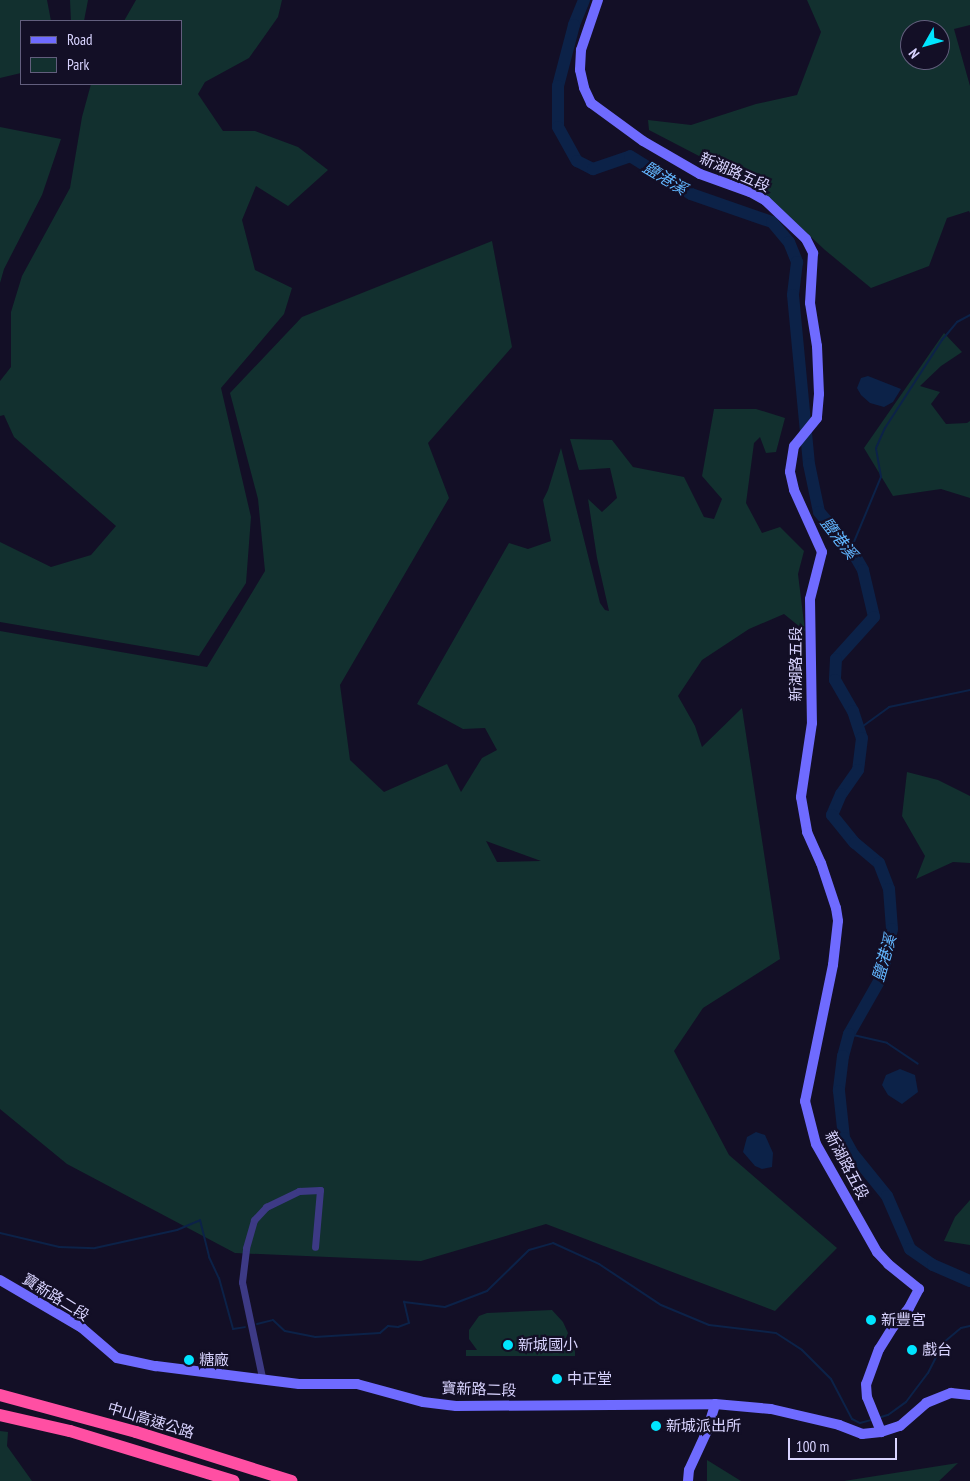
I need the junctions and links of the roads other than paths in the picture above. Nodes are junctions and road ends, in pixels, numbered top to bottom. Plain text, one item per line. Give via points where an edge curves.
1 (598, 0) edge
2 (315, 1247) dead end
3 (0, 1280) edge
4 (262, 1378) junction
5 (0, 1395) edge
6 (970, 1395) edge
7 (716, 1404) junction
8 (0, 1415) edge
9 (881, 1432) junction
10 (234, 1481) edge
11 (290, 1481) edge
12 (688, 1481) edge

1 - 9 street, 新湖路五段 via 581,50 580,70 591,103 642,141 700,174 766,201 806,239 813,253 810,303 817,346 817,418 800,435 791,456 790,472 794,490 822,552 810,599 812,723 801,797 808,832 821,862 838,921 833,965 805,1101 816,1144 877,1252 919,1289 870,1368 867,1397
2 - 4 street via 320,1190 299,1191 266,1207 254,1220 246,1248 242,1282
3 - 4 street, 寶新路二段 via 82,1328 118,1358 156,1366
4 - 7 street, 寶新路二段 via 298,1384 357,1384 423,1402 456,1406
5 - 11 highway, 中山高速公路 via 136,1432
6 - 9 street, 寶新路二段 via 952,1393 926,1403 900,1426
7 - 9 street, 寶新路二段 via 771,1409 839,1425 862,1434
7 - 12 street via 689,1470
8 - 10 highway via 70,1431

